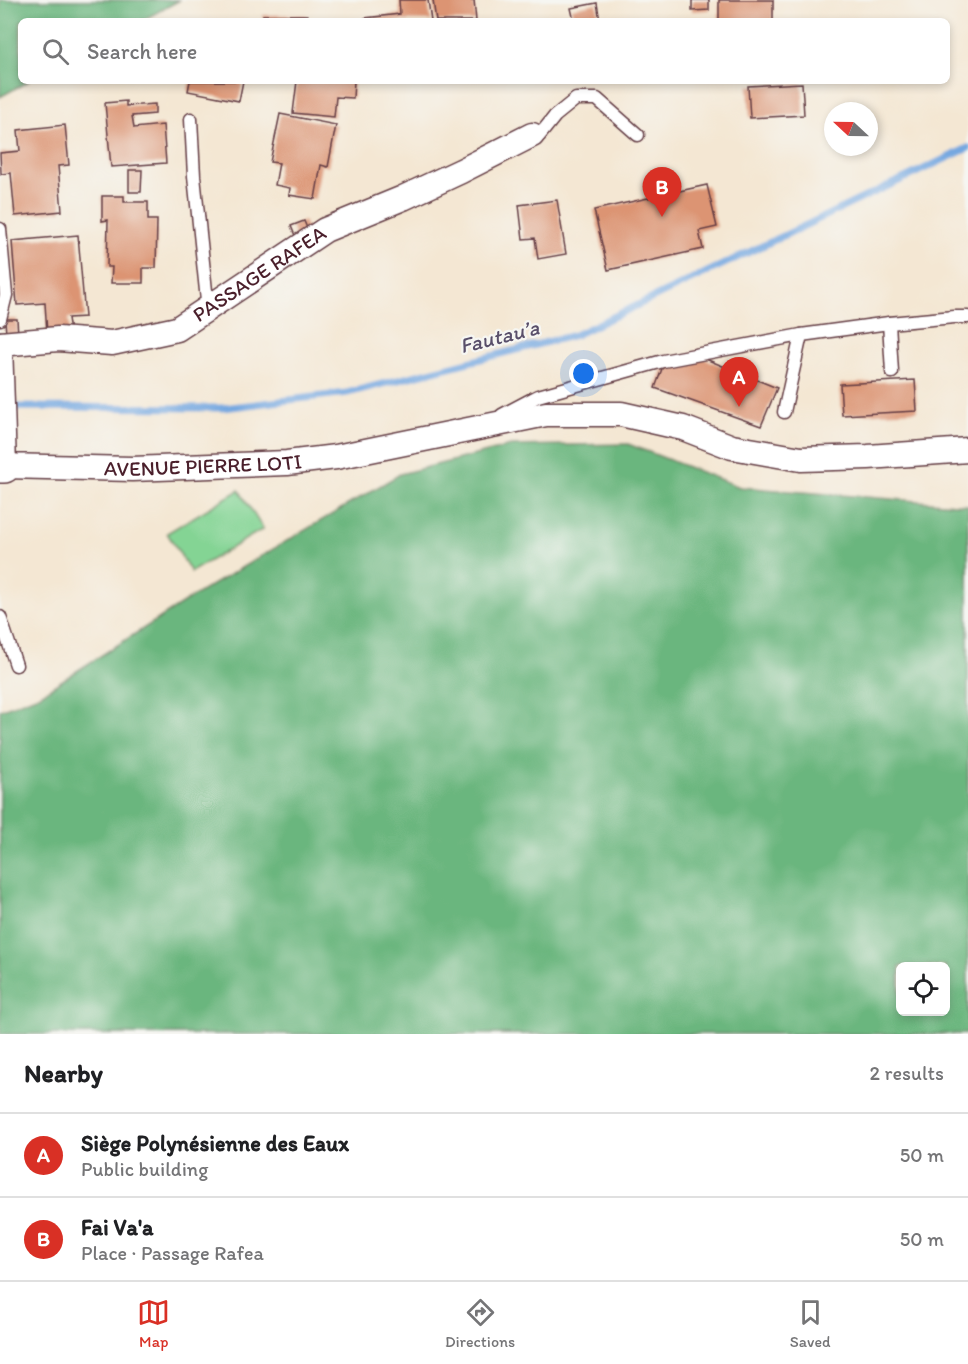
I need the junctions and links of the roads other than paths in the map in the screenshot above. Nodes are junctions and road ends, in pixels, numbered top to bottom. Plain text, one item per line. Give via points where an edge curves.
1 (191, 119) dead end
2 (532, 135) joint
3 (638, 135) dead end
4 (0, 229) edge
5 (208, 310) junction
6 (968, 317) edge
7 (0, 319) edge
8 (889, 323) junction
9 (801, 335) junction
10 (0, 344) edge
11 (1, 372) edge
12 (892, 372) dead end
13 (784, 412) dead end
14 (480, 427) junction
15 (968, 450) edge
16 (2, 466) edge
17 (0, 616) edge
18 (16, 665) dead end

1 - 5 lane
2 - 3 lane via 539,136 576,99 597,99
2 - 5 street, PASSAGE RAFEA via 442,180 325,230
4 - 7 lane via 6,295
5 - 10 street, PASSAGE RAFEA via 177,330 112,343 58,339
6 - 8 lane
8 - 9 lane
8 - 12 lane
9 - 13 lane
9 - 14 lane via 663,361 538,396
10 - 11 street, PASSAGE RAFEA
11 - 16 street, PASSAGE RAFEA
14 - 15 street, AVENUE PIERRE LOTI via 546,414 621,414 683,428 732,447 801,459
14 - 16 street, AVENUE PIERRE LOTI via 336,457 287,463 132,469
17 - 18 lane

